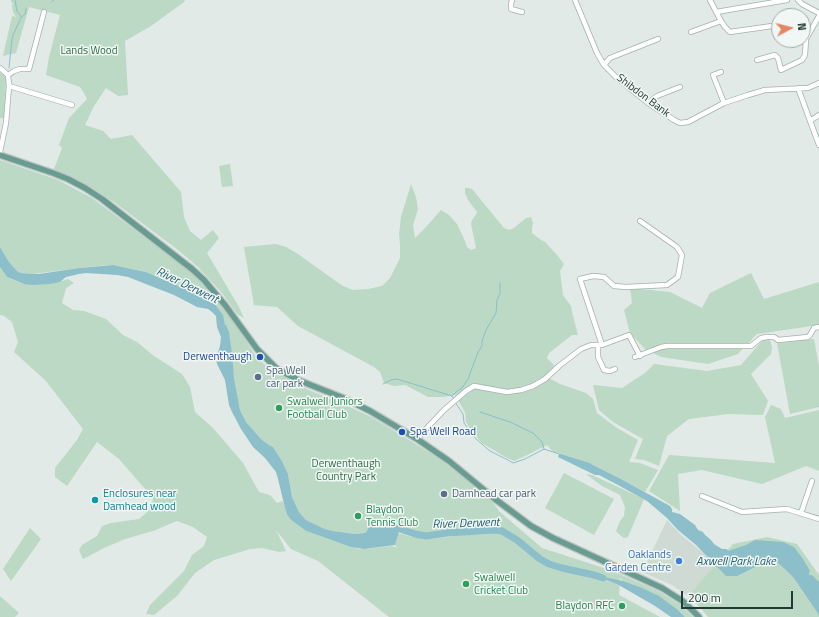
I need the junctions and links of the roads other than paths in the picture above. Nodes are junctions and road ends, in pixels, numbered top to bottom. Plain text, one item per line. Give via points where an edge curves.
1 (512, 0) edge
2 (575, 0) edge
3 (710, 0) edge
4 (787, 0) edge
5 (798, 0) edge
6 (44, 12) dead end
7 (522, 12) dead end
8 (716, 12) junction
9 (819, 15) edge
10 (721, 21) junction
11 (771, 26) edge
12 (691, 32) dead end
13 (658, 39) dead end
14 (757, 60) dead end
15 (604, 65) junction
16 (0, 68) edge
17 (722, 72) dead end
18 (8, 75) junction
19 (819, 83) edge
20 (8, 86) junction
21 (680, 87) dead end
22 (798, 88) junction
23 (648, 103) junction
24 (724, 104) junction
25 (72, 105) dead end
26 (819, 115) edge
27 (810, 121) junction
28 (819, 145) edge
29 (0, 152) edge
30 (0, 155) edge
31 (640, 221) dead end
32 (819, 327) edge
33 (600, 345) junction
34 (615, 369) dead end
35 (417, 440) junction
36 (812, 481) dead end
37 (702, 496) dead end
38 (801, 513) junction
39 (819, 519) edge
40 (699, 617) edge

1 - 7 street via 511,9
2 - 15 street, Shibdon Bank
3 - 8 street
4 - 8 street
5 - 9 street
6 - 18 street via 29,68
8 - 10 street
9 - 14 street via 806,39 805,55 802,60 781,70 775,55
10 - 11 street via 730,32
10 - 12 street
13 - 15 street via 610,58
15 - 23 street, Shibdon Bank
16 - 18 street
17 - 24 street via 713,75
18 - 20 street
19 - 22 street, Shibdon Bank via 808,88
20 - 25 street
20 - 29 street via 6,123
21 - 23 street via 657,96
22 - 24 street, Shibdon Bank via 765,90
22 - 27 street
23 - 24 street, Shibdon Bank via 680,123 688,122
26 - 27 street
27 - 28 street
30 - 35 main road via 68,179 95,194 200,276 257,349 276,368 370,411
31 - 33 street via 677,247 682,255 678,277 667,285 626,287 614,286 604,277 580,279
32 - 33 street via 814,328 808,337 778,340 767,337 761,338 751,346 667,346 638,357 629,335
33 - 34 street via 598,357 604,370
33 - 35 street via 580,349 545,378 521,390 507,392 474,386 450,404
35 - 40 main road via 449,461 531,526 662,588 684,602
36 - 38 street
37 - 38 street via 742,512 787,509
38 - 39 street

